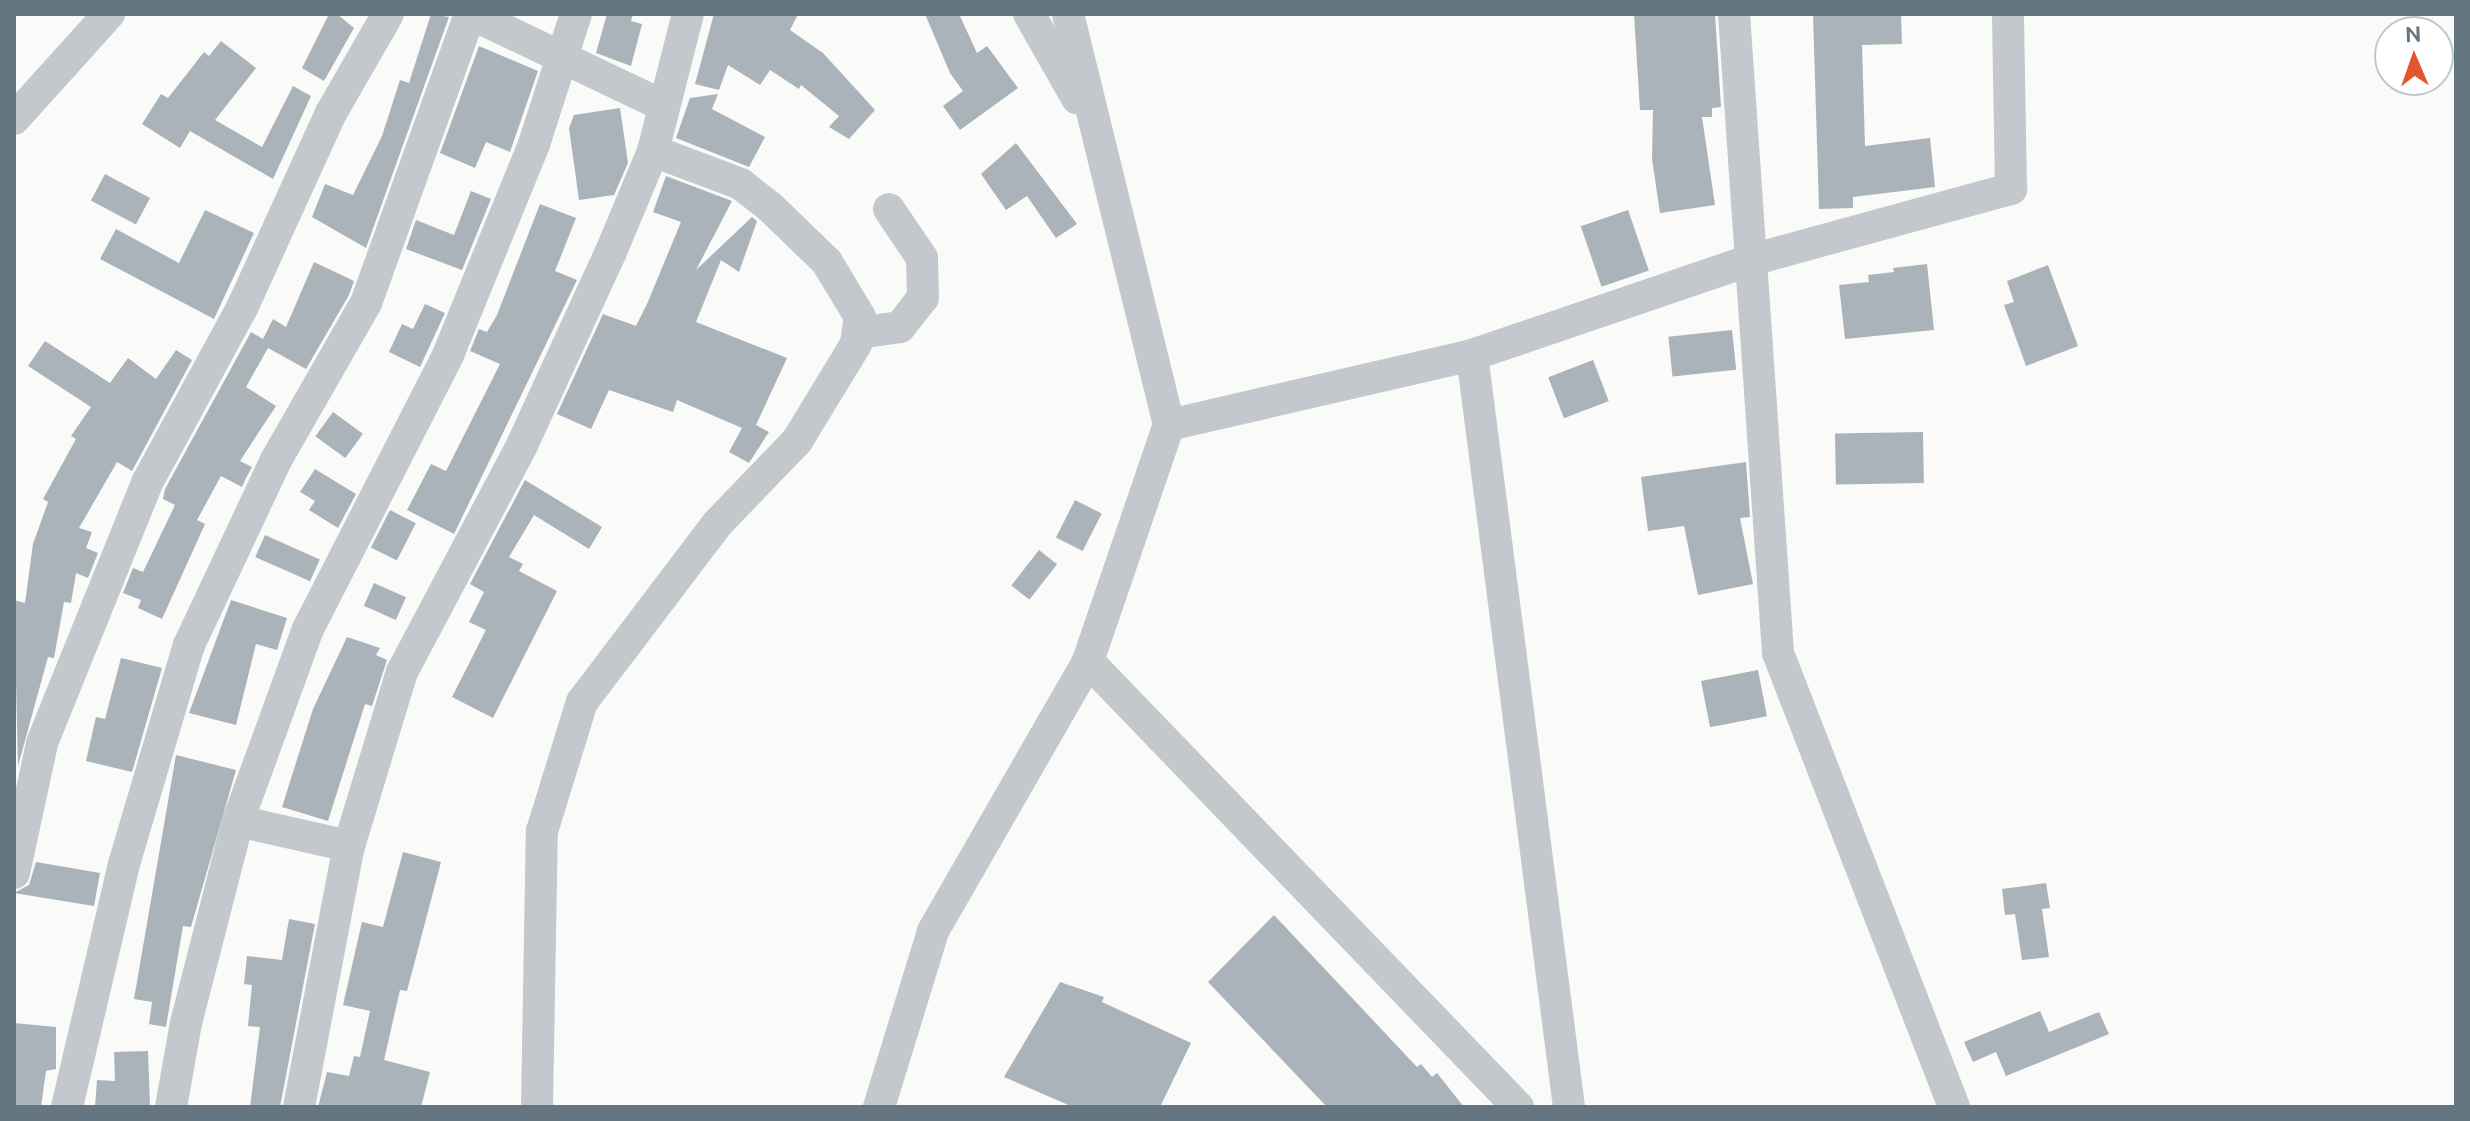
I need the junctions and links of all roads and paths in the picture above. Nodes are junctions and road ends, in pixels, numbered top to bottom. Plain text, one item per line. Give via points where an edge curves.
1 (109, 14) edge
2 (388, 14) edge
3 (471, 14) edge
4 (576, 14) edge
5 (688, 14) edge
6 (1029, 14) edge
7 (1068, 14) edge
8 (1734, 14) edge
9 (2008, 14) edge
10 (562, 60) junction
11 (664, 106) junction
12 (14, 119) edge
13 (1093, 126) junction
14 (653, 151) junction
15 (889, 209) dead end
16 (1751, 260) junction
17 (858, 333) junction
18 (1472, 355) junction
19 (1169, 425) junction
20 (1088, 661) junction
21 (238, 821) junction
22 (349, 846) junction
23 (14, 873) edge
24 (67, 1107) edge
25 (171, 1107) edge
26 (299, 1107) edge
27 (537, 1107) edge
28 (879, 1107) edge
29 (1518, 1107) edge
30 (1569, 1107) edge
31 (1954, 1107) edge

1 - 12 street
2 - 23 street via 331,113 242,308 148,481 42,743
3 - 10 street
3 - 24 street via 366,303 276,460 189,645 124,864
4 - 10 street
5 - 11 street
6 - 13 street
7 - 13 street
8 - 16 street
9 - 16 street via 2011,189
10 - 11 street
10 - 21 street via 534,144 448,355 308,629
11 - 14 street
13 - 19 street
14 - 17 street via 741,184 770,207 827,262 860,317
14 - 22 street via 522,445 402,672
15 - 17 street via 922,258 923,298 900,327
16 - 18 street
16 - 31 street via 1778,653
17 - 27 street via 842,371 797,441 718,523 582,702 542,831
18 - 19 street
18 - 30 street
19 - 20 street
20 - 28 street via 933,931
20 - 29 street
21 - 22 street
21 - 25 street via 186,1023
22 - 26 street

